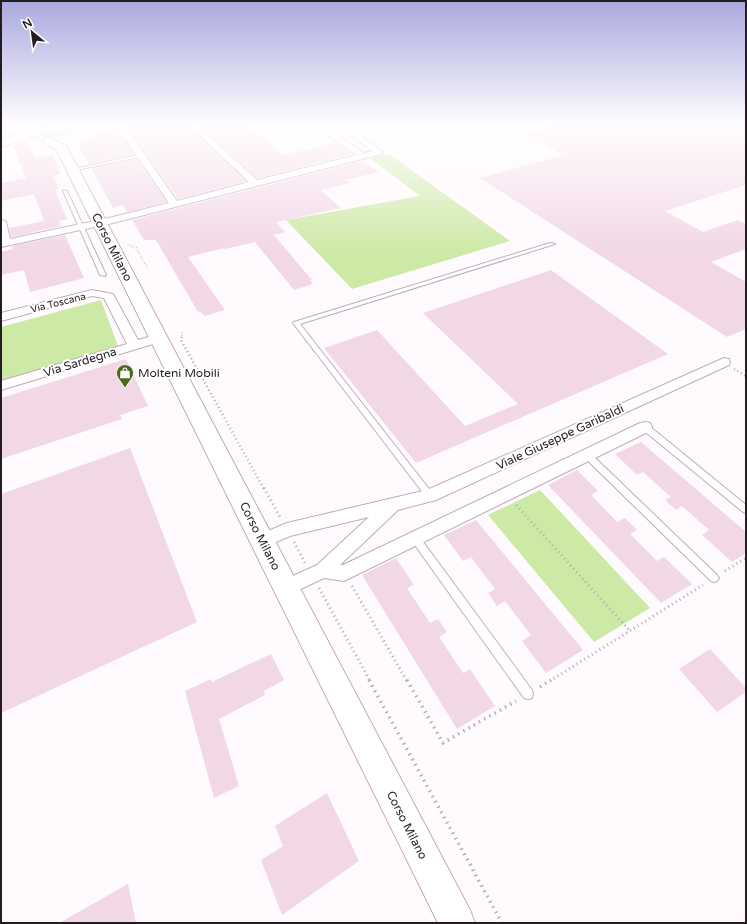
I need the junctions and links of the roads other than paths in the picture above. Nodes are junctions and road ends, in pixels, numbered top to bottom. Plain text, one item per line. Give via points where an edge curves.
1 (81, 168) edge
2 (151, 168) edge
3 (239, 168) edge
4 (317, 168) edge
5 (72, 170) joint
6 (256, 184) junction
7 (65, 191) dead end
8 (175, 204) junction
9 (1, 222) edge
10 (100, 223) junction
11 (81, 227) junction
12 (3, 244) edge
13 (552, 244) dead end
14 (103, 275) dead end
15 (1, 316) edge
16 (158, 338) junction
17 (134, 345) junction
18 (724, 362) dead end
19 (1, 386) edge
20 (646, 427) joint
21 (587, 455) junction
22 (430, 496) junction
23 (394, 504) junction
24 (746, 510) edge
25 (415, 538) junction
26 (262, 541) junction
27 (307, 578) junction
28 (714, 578) road end
29 (528, 694) road end
30 (457, 923) edge

1 - 5 lane
2 - 8 street
3 - 6 street
4 - 6 street
5 - 10 main road, Corso Milano
6 - 8 street
7 - 11 lane
8 - 10 street
9 - 12 street
10 - 11 street
10 - 16 main road, Corso Milano
11 - 12 street
11 - 14 lane
13 - 22 lane via 296,323
15 - 17 street, Via Toscana via 92,293 102,294 109,296
16 - 17 street, Via Sardegna
16 - 26 main road, Corso Milano
17 - 19 street, Via Sardegna
18 - 22 street, Viale Giuseppe Garibaldi
20 - 21 street
20 - 24 lane
21 - 25 street
21 - 28 lane
22 - 23 street, Viale Giuseppe Garibaldi
23 - 26 street, Viale Giuseppe Garibaldi via 287,530
23 - 27 street
25 - 27 street via 344,573
25 - 29 lane
26 - 27 main road, Corso Milano
27 - 30 main road, Corso Milano

